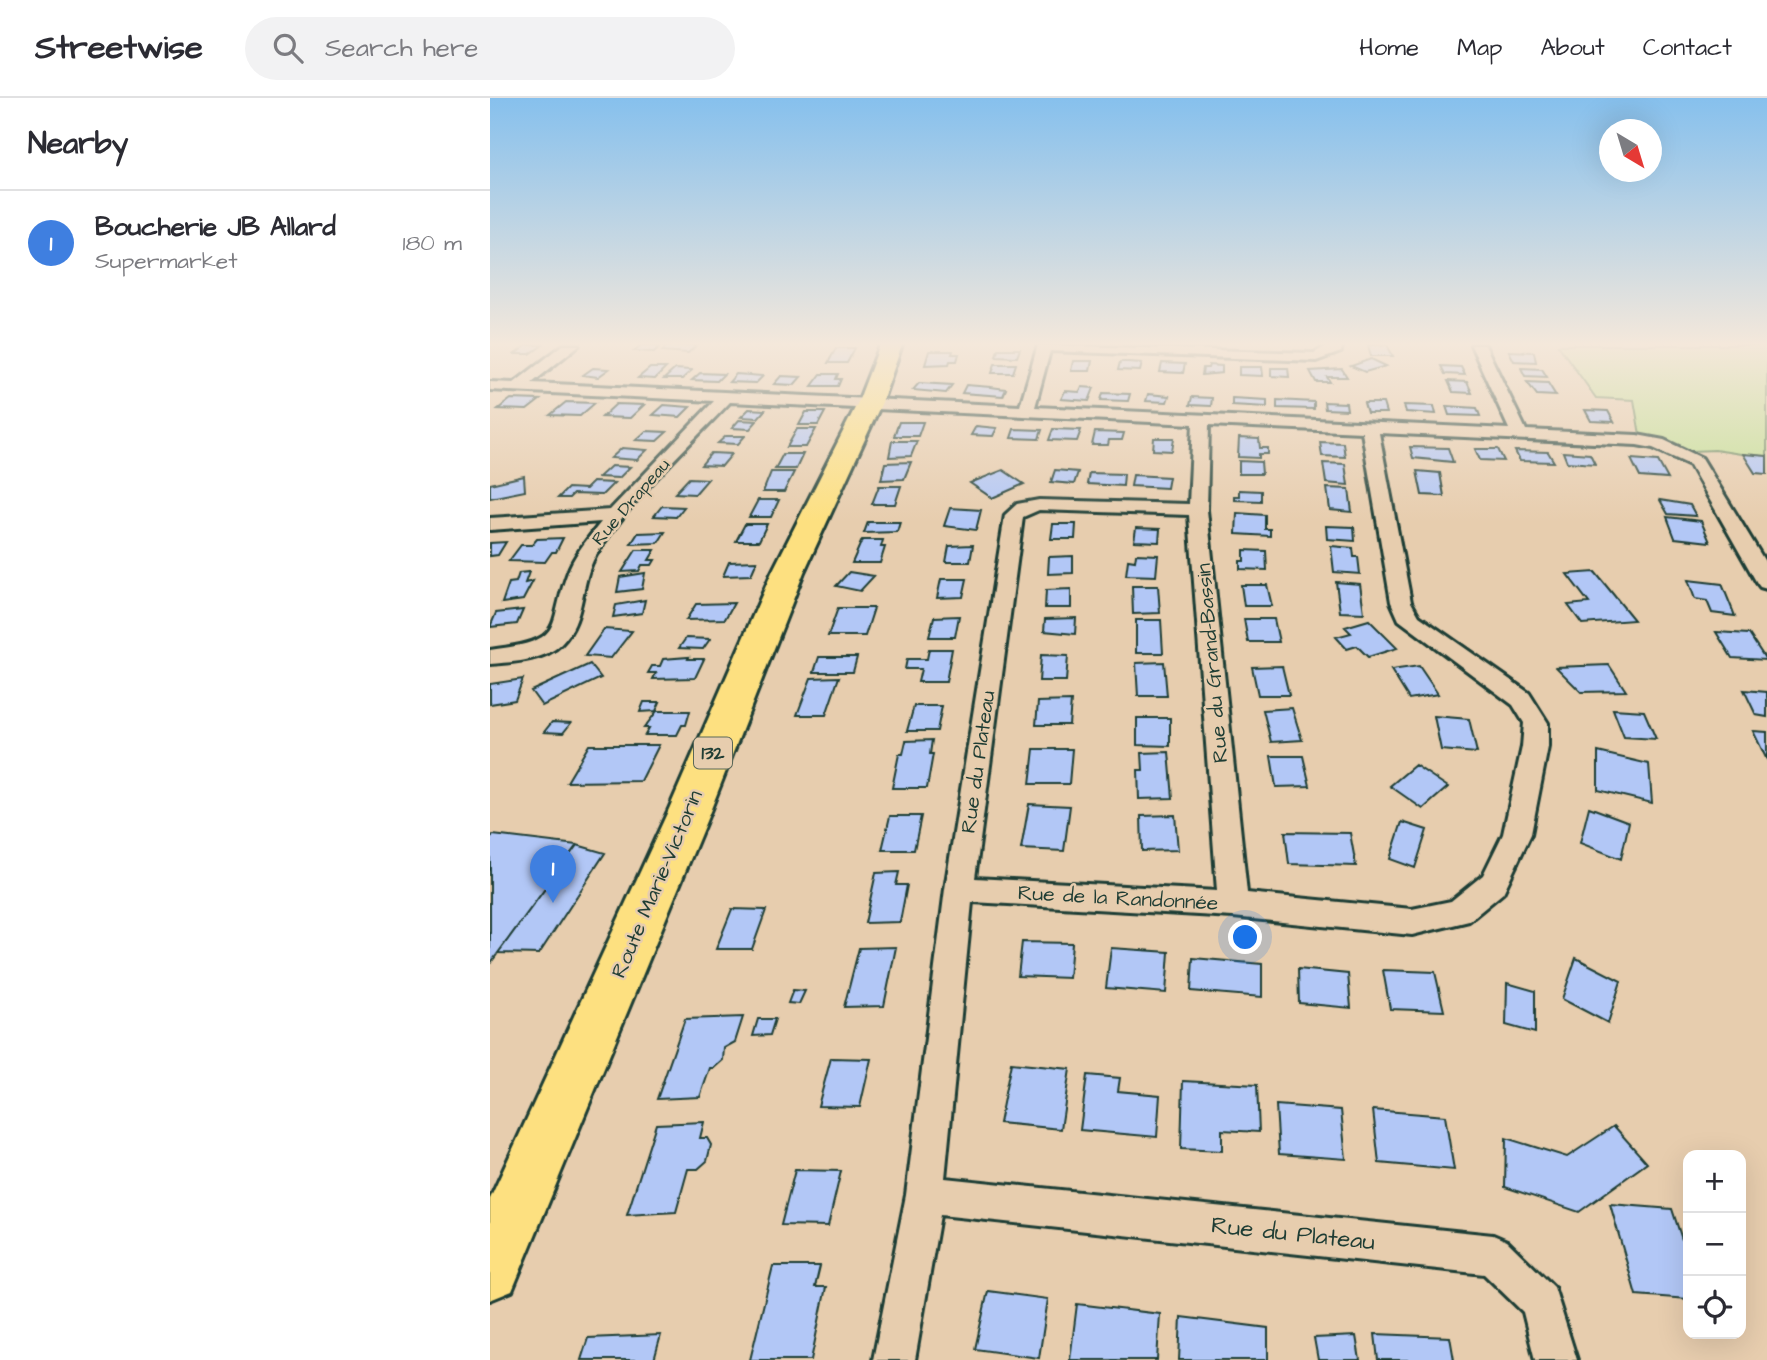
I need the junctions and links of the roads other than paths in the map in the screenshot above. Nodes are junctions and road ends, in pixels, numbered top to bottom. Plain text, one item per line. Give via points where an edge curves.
1 (720, 404) edge
2 (869, 404) edge
3 (897, 404) edge
4 (1029, 404) edge
5 (1505, 404) edge
6 (1026, 413) junction
7 (1201, 421) junction
8 (1370, 429) junction
9 (1520, 435) junction
10 (1198, 510) junction
11 (617, 515) junction
12 (490, 524) edge
13 (1767, 583) edge
14 (490, 657) edge
15 (959, 889) junction
16 (1233, 904) junction
17 (925, 1195) junction
18 (490, 1269) edge
19 (894, 1360) edge
20 (1556, 1360) edge

1 - 11 street, Rue Drapeau
2 - 18 main road, Route Marie-Victorin / 132 via 788,572
3 - 6 street
4 - 6 street
5 - 9 street
6 - 7 street
7 - 8 street
7 - 10 street, Rue du Grand-Bassin
8 - 9 street
8 - 16 street, Rue de la Randonnée via 1401,602 1410,620 1521,699 1536,723 1517,834 1493,884 1459,912 1412,922
9 - 13 street via 1637,440 1658,444 1696,462
10 - 15 street, Rue du Plateau via 1039,505 1014,516
10 - 16 street, Rue du Grand-Bassin
11 - 12 street
11 - 14 street, Rue Drapeau via 584,558 556,637 534,650
15 - 16 street, Rue de la Randonnée
15 - 17 street, Rue du Plateau
17 - 19 street, Rue du Plateau
17 - 20 street, Rue du Plateau via 1493,1255 1540,1301

